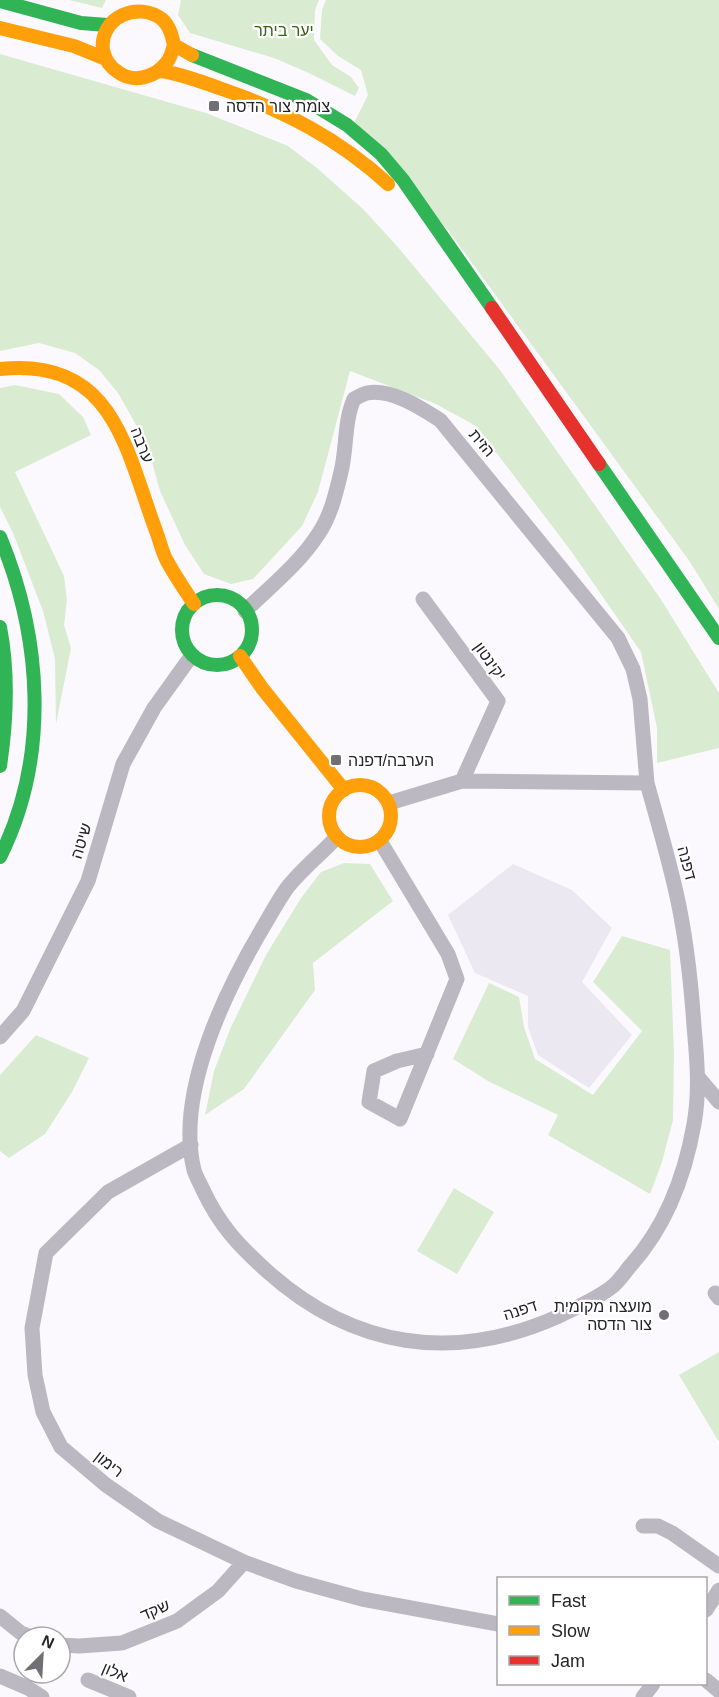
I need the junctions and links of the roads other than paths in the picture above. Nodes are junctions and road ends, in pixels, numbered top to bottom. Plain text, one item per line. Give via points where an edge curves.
1 (152, 0) edge
2 (0, 1) edge
3 (130, 5) edge
4 (159, 14) junction
5 (107, 25) junction
6 (0, 28) edge
7 (174, 45) junction
8 (106, 59) junction
9 (161, 71) junction
10 (489, 303) junction
11 (0, 369) edge
12 (0, 537) edge
13 (423, 599) dead end
14 (194, 604) junction
15 (245, 611) junction
16 (0, 627) edge
17 (719, 638) edge
18 (192, 655) junction
19 (240, 656) junction
20 (0, 766) edge
21 (462, 782) junction
22 (647, 783) junction
23 (344, 790) junction
24 (389, 803) junction
25 (337, 837) junction
26 (380, 841) junction
27 (0, 857) edge
28 (0, 1037) edge
29 (427, 1054) junction
30 (698, 1077) junction
31 (719, 1102) edge
32 (191, 1145) junction
33 (643, 1526) dead end
34 (244, 1562) junction
35 (719, 1566) edge
36 (719, 1590) edge
37 (707, 1607) edge
38 (0, 1616) edge
39 (497, 1624) edge
40 (12, 1626) edge
41 (72, 1646) edge
42 (0, 1676) edge
43 (88, 1680) dead end
44 (42, 1697) edge
45 (129, 1697) edge

1 - 4 main road
2 - 5 main road via 88,24
3 - 4 main road
3 - 5 main road
4 - 7 main road via 170,28
5 - 8 main road via 102,42
6 - 8 main road via 74,46
7 - 9 main road
7 - 10 main road via 306,100 366,139 403,180
8 - 9 main road via 117,72 128,77 145,78
9 - 10 main road via 294,116 349,149 399,195
10 - 17 main road
11 - 14 main road, ערבה via 34,365 56,371 95,395 109,411 167,561
12 - 27 main road via 28,619 36,701 24,792
13 - 21 street, יקינטון via 498,701
14 - 15 main road via 204,598 227,597
14 - 18 main road via 187,612 182,634
15 - 19 main road via 250,620 250,640
15 - 22 street, הזית via 297,561 319,533 332,506 342,469 354,399 369,392 394,395 440,420 618,638 633,669 640,699
16 - 20 main road via 7,701
18 - 19 main road via 210,665 221,665
18 - 28 street, שיטה via 154,708 123,764 88,881 23,1011
19 - 23 main road
21 - 22 street
21 - 24 street
22 - 30 street, דפנה via 677,895 691,989
23 - 24 main road via 364,785 383,794
23 - 25 main road via 329,812
24 - 26 main road via 391,824
25 - 26 main road via 353,847
25 - 32 street, דפנה via 287,888 221,1009 199,1069 189,1122
26 - 29 street via 448,954 457,980
29 - 29 street via 374,1071 369,1102 400,1119
30 - 31 street
30 - 32 street, דפנה via 695,1122 686,1160 665,1217 647,1247 613,1286 577,1308 531,1328 479,1340 427,1344 369,1333 325,1314 282,1285 241,1248 215,1215 195,1172
32 - 34 street, רימון via 108,1192 46,1253 32,1328 35,1375 43,1412 61,1447 158,1521
33 - 35 street via 658,1526 672,1533
34 - 39 street, רימון via 362,1599
34 - 41 street, שקד via 218,1591 177,1622 122,1642
36 - 37 street
38 - 40 street
42 - 44 street
43 - 45 street, אלון

